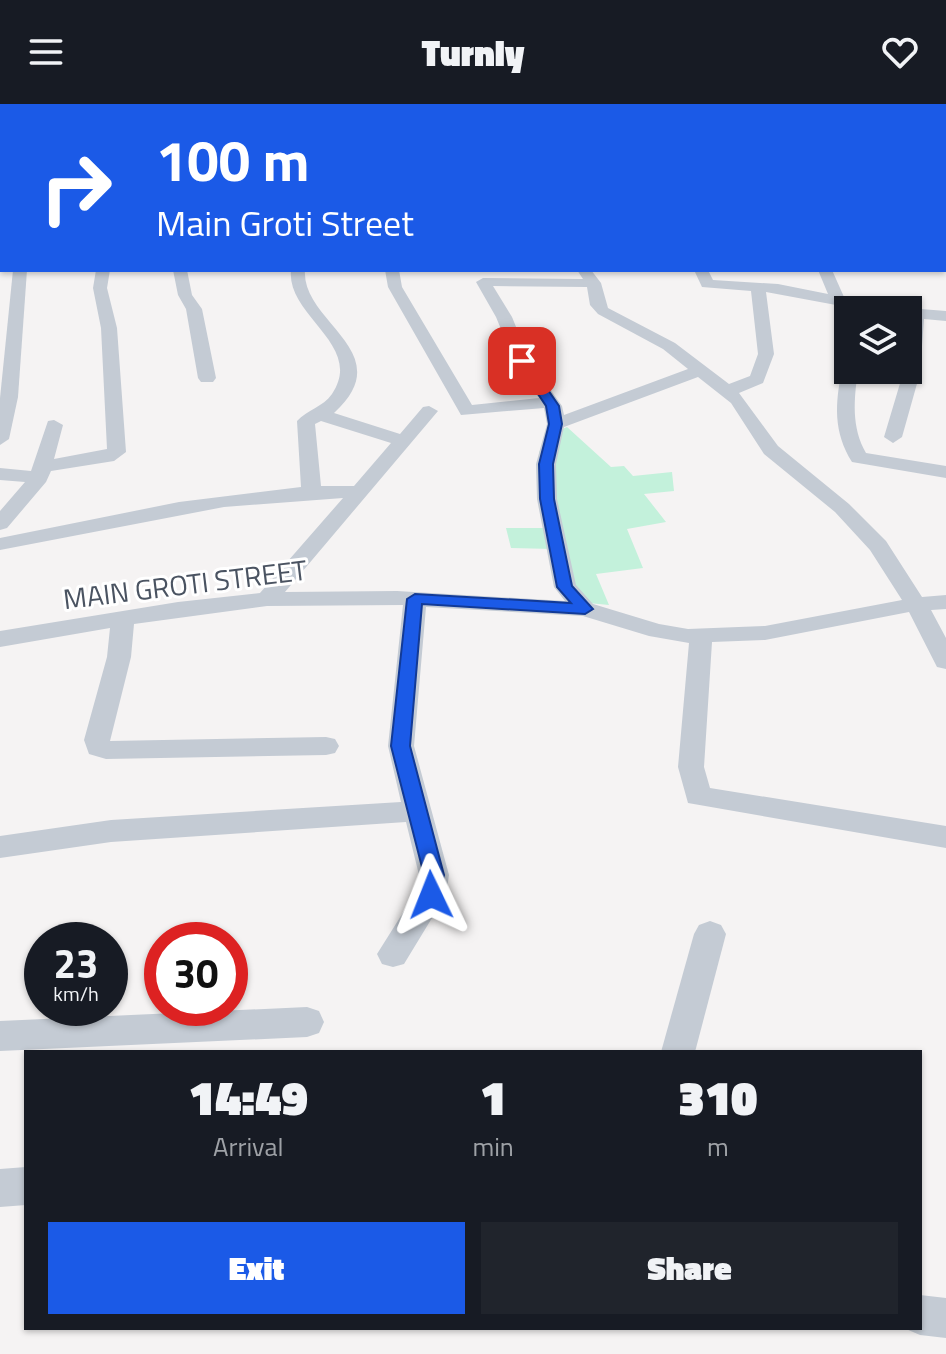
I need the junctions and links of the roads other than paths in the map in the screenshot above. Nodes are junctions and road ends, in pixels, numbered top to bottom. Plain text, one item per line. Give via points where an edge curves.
1 (19, 272) edge
2 (103, 272) edge
3 (180, 272) edge
4 (298, 272) edge
5 (392, 272) edge
6 (702, 272) edge
7 (826, 272) edge
8 (589, 276) edge
9 (758, 286) junction
10 (837, 296) edge
11 (834, 301) edge
12 (7, 310) edge
13 (922, 315) edge
14 (946, 316) edge
15 (702, 370) junction
16 (207, 378) dead end
17 (847, 384) edge
18 (909, 384) edge
19 (728, 391) junction
20 (550, 402) junction
21 (429, 411) dead end
22 (324, 414) junction
23 (556, 424) junction
24 (54, 425) dead end
25 (893, 437) dead end
26 (0, 439) edge
27 (403, 442) junction
28 (41, 472) junction
29 (946, 472) edge
30 (0, 474) edge
31 (311, 490) junction
32 (359, 492) junction
33 (0, 524) edge
34 (0, 544) edge
35 (267, 599) junction
36 (415, 599) junction
37 (946, 602) edge
38 (916, 604) junction
39 (585, 609) junction
40 (123, 618) junction
41 (701, 636) junction
42 (0, 639) edge
43 (946, 661) edge
44 (326, 746) dead end
45 (419, 811) junction
46 (946, 837) edge
47 (0, 847) edge
48 (710, 934) dead end
49 (393, 954) dead end
50 (307, 1022) dead end
51 (0, 1036) edge
52 (679, 1050) edge
53 (24, 1186) edge
54 (0, 1188) edge
55 (922, 1315) edge
56 (946, 1318) edge

1 - 12 street
2 - 28 street via 117,452
3 - 16 street via 194,309
4 - 22 street via 300,294 339,339 346,359 347,381
5 - 20 street via 395,287 467,411
6 - 9 street via 707,284
7 - 10 street
8 - 15 street via 603,311
8 - 20 street via 483,282 522,361
9 - 11 street
9 - 19 street via 766,354 757,379
12 - 26 street via 13,386
13 - 14 street
15 - 19 street
15 - 23 street
17 - 29 street via 842,414 859,458
18 - 25 street
19 - 38 street via 771,450 865,530
20 - 23 street
21 - 27 street
22 - 27 street
22 - 31 street via 306,421
23 - 39 street via 546,464 547,499 565,587
24 - 28 street
27 - 32 street
28 - 30 street
28 - 33 street
31 - 32 street
31 - 34 street
32 - 35 street
35 - 36 street, MAIN GROTI STREET
35 - 40 street, MAIN GROTI STREET
36 - 39 street, MAIN GROTI STREET
36 - 45 street via 400,735
37 - 38 street, MAIN GROTI STREET
38 - 41 street, MAIN GROTI STREET via 765,633
38 - 43 street
39 - 41 street, MAIN GROTI STREET via 657,631
40 - 42 street, MAIN GROTI STREET
40 - 44 street via 98,747
41 - 46 street via 691,767 698,796
45 - 47 street via 111,831
45 - 49 street via 434,875 431,895
48 - 52 street
50 - 51 street
53 - 54 street
55 - 56 street

